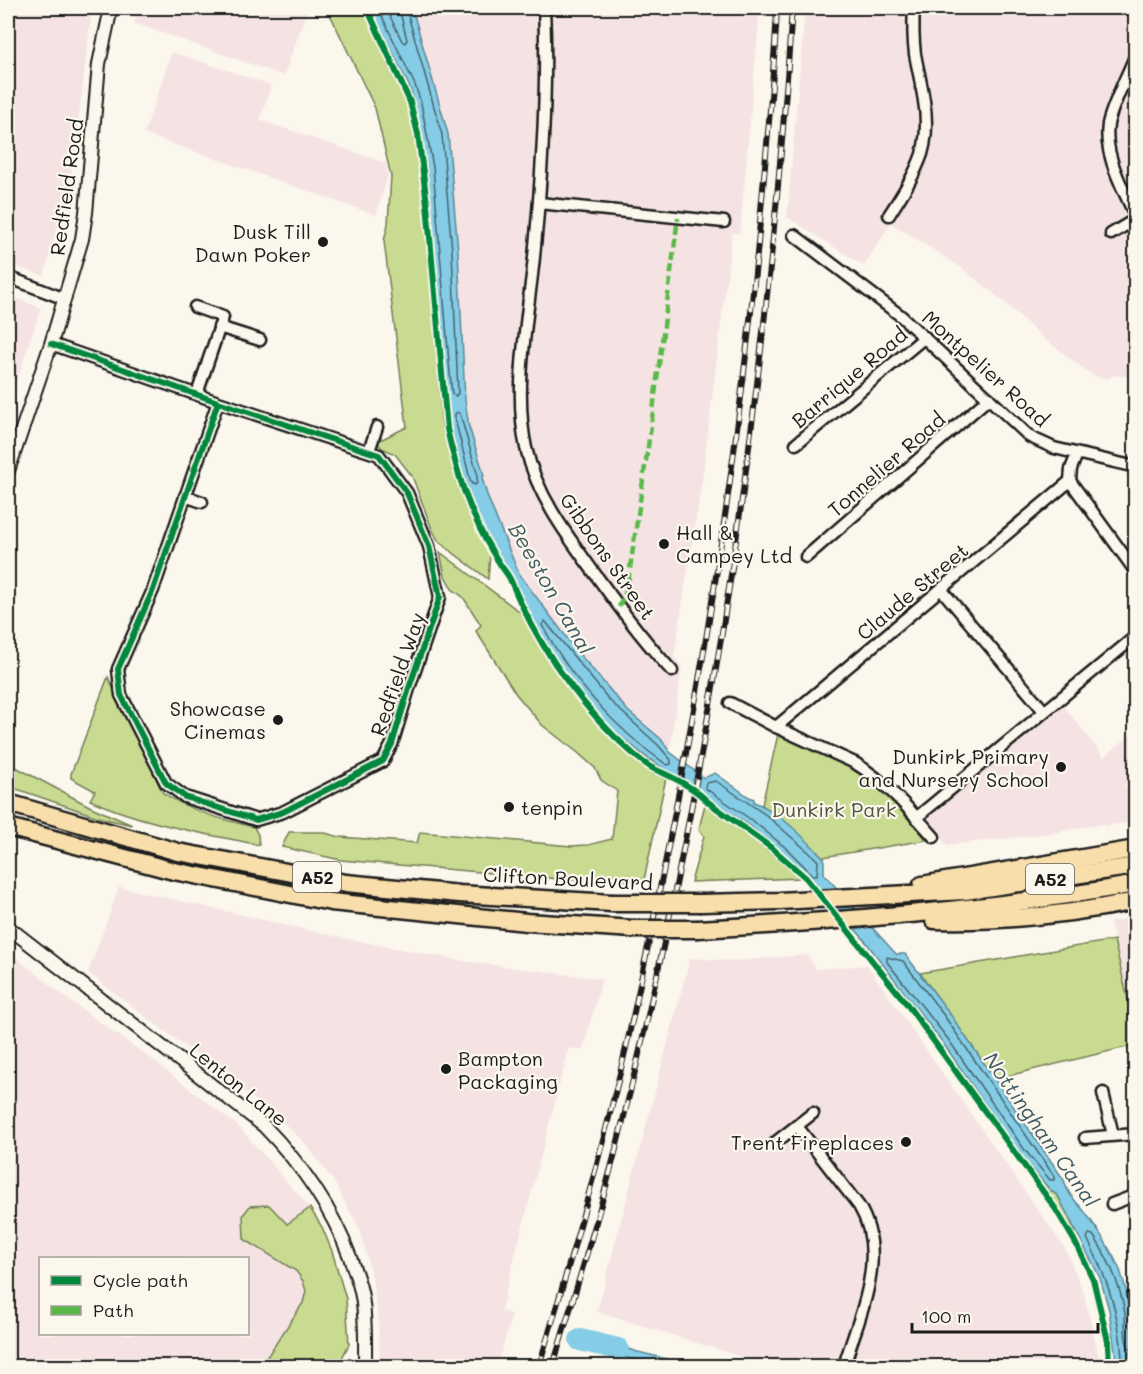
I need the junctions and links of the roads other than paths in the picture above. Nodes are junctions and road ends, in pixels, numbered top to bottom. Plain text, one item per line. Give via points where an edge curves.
1 (111, 8) edge
2 (544, 8) edge
3 (914, 8) edge
4 (1136, 54) edge
5 (539, 204) junction
6 (889, 215) dead end
7 (1136, 218) edge
8 (724, 222) dead end
9 (1111, 234) dead end
10 (794, 235) dead end
11 (8, 277) edge
12 (65, 299) junction
13 (195, 307) dead end
14 (219, 327) junction
15 (925, 337) junction
16 (260, 340) dead end
17 (51, 344) junction
18 (197, 394) junction
19 (989, 398) junction
20 (218, 402) junction
21 (377, 427) dead end
22 (796, 444) dead end
23 (369, 451) junction
24 (1077, 454) junction
25 (1136, 467) edge
26 (8, 471) edge
27 (1070, 482) junction
28 (185, 496) junction
29 (202, 502) dead end
30 (806, 557) dead end
31 (1136, 572) edge
32 (941, 589) junction
33 (1136, 636) edge
34 (672, 671) dead end
35 (730, 703) dead end
36 (1044, 711) junction
37 (776, 727) junction
38 (10, 803) edge
39 (916, 818) junction
40 (8, 827) edge
41 (934, 837) dead end
42 (1136, 849) edge
43 (1136, 866) edge
44 (1136, 884) edge
45 (866, 897) junction
46 (1136, 901) edge
47 (876, 918) junction
48 (8, 927) edge
49 (1103, 1093) dead end
50 (813, 1113) dead end
51 (797, 1126) junction
52 (1136, 1134) edge
53 (1113, 1135) junction
54 (1085, 1138) dead end
55 (776, 1142) dead end
56 (1136, 1195) edge
57 (1112, 1204) dead end
58 (365, 1366) edge
59 (844, 1366) edge

1 - 12 street, Redfield Road via 99,64 86,213
2 - 5 street, Gibbons Street
3 - 6 street via 915,51 927,123 925,143
4 - 7 street via 1108,124 1107,143
5 - 8 street
5 - 34 street, Gibbons Street via 521,386 526,448 539,487 569,539 619,608
7 - 9 street
10 - 15 street, Montpelier Road
11 - 12 street
12 - 17 street, Redfield Road
13 - 14 street via 223,316
14 - 16 street
14 - 18 street
15 - 19 street, Montpelier Road
15 - 22 street, Barrique Road
17 - 18 street, Redfield Way
17 - 26 street, Redfield Road
18 - 20 street, Redfield Way
19 - 24 street, Montpelier Road via 1030,437
19 - 30 street, Tonnelier Road
20 - 23 street, Redfield Way
20 - 28 street, Redfield Way
21 - 23 street
23 - 28 street, Redfield Way via 379,455 407,493 429,546 440,597 400,722 383,761 283,812 261,819 185,797 166,783 121,694 118,669 153,590
24 - 25 street, Montpelier Road
24 - 27 street
27 - 31 street
27 - 32 street, Claude Street
28 - 29 street
32 - 36 street
32 - 37 street, Claude Street
33 - 36 street
35 - 37 street
36 - 39 street
37 - 39 street via 867,771
38 - 45 highway, Clifton Boulevard / A52, bridge via 178,852 346,883 612,903
39 - 41 street
40 - 47 highway, A52, bridge via 174,871 331,902 609,928 699,929
42 - 45 highway
43 - 45 highway, Clifton Boulevard / A52 via 965,891
44 - 47 highway, A52
46 - 47 highway via 1081,912 983,921
48 - 58 street, Lenton Lane via 264,1126 288,1151 316,1187 339,1228 360,1286
49 - 53 street
50 - 51 street
51 - 55 street
51 - 59 street via 859,1206 871,1234 871,1275
52 - 53 street
53 - 54 street
56 - 57 street

